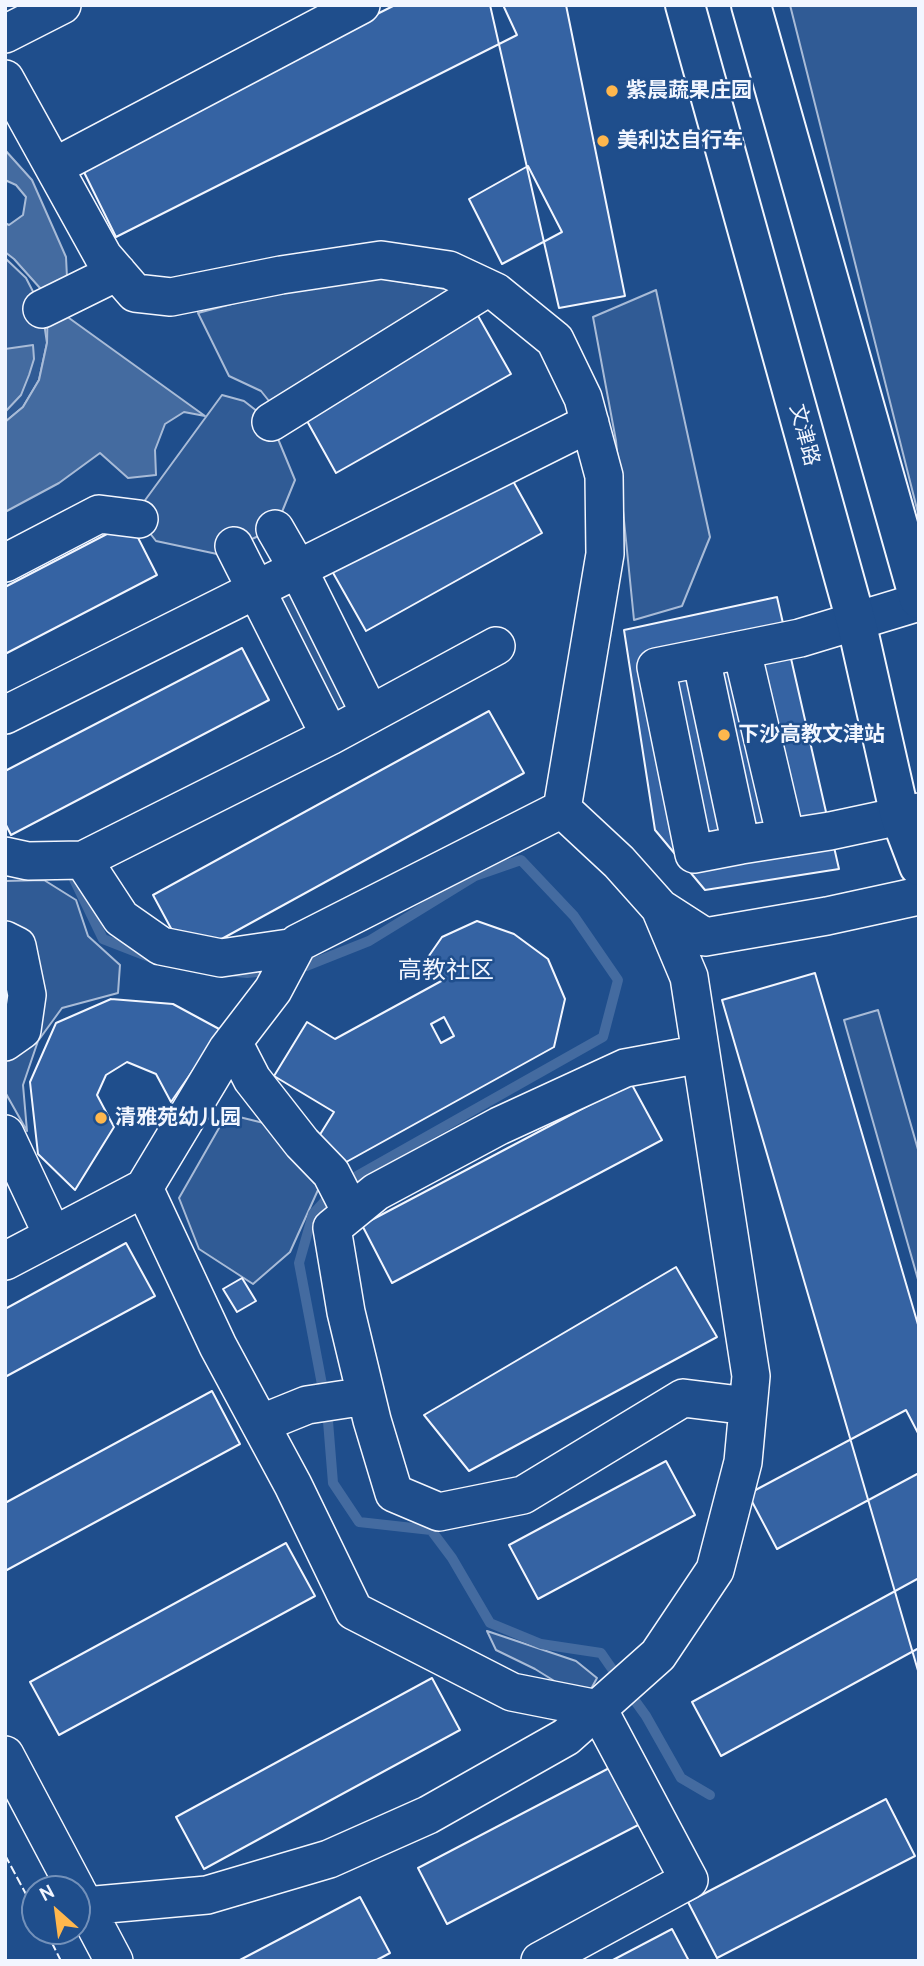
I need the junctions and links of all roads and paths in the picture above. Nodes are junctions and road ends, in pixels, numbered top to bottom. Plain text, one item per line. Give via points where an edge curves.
1 (62, 5) edge
2 (361, 5) edge
3 (685, 5) edge
4 (751, 5) edge
5 (5, 34) edge
6 (5, 79) edge
7 (54, 167) junction
8 (117, 272) junction
9 (487, 288) junction
10 (42, 309) dead end
11 (271, 422) dead end
12 (590, 423) junction
13 (139, 519) dead end
14 (275, 528) dead end
15 (234, 546) dead end
16 (5, 563) edge
17 (298, 569) junction
18 (256, 590) junction
19 (919, 601) edge
20 (856, 621) junction
21 (496, 646) dead end
22 (741, 651) junction
23 (370, 714) junction
24 (5, 715) edge
25 (330, 736) junction
26 (562, 808) junction
27 (910, 814) edge
28 (786, 838) junction
29 (5, 856) edge
30 (83, 860) junction
31 (919, 866) edge
32 (919, 896) edge
33 (660, 908) junction
34 (5, 940) edge
35 (296, 947) junction
36 (5, 1042) edge
37 (233, 1042) junction
38 (701, 1054) junction
39 (5, 1134) edge
40 (144, 1188) junction
41 (350, 1210) junction
42 (54, 1236) junction
43 (5, 1261) edge
44 (357, 1397) junction
45 (748, 1406) junction
46 (260, 1424) junction
47 (603, 1705) junction
48 (5, 1755) edge
49 (68, 1875) edge
50 (91, 1895) edge
51 (91, 1918) edge
52 (114, 1961) edge
53 (540, 1961) edge

1 - 5 street
2 - 7 street
3 - 20 main road, 文津路
4 - 19 main road
6 - 7 street
7 - 8 street via 103,256
8 - 9 street via 135,293 171,297 381,260 449,270
8 - 10 street
9 - 11 street
9 - 12 street via 555,340
12 - 17 street
12 - 26 street via 604,476 605,554
13 - 16 street via 99,514
14 - 17 street
15 - 18 street
17 - 18 street
17 - 23 street
18 - 24 street
18 - 25 street
19 - 20 street
20 - 22 street
20 - 27 main road, 文津路
21 - 23 street
22 - 28 street
22 - 28 street via 701,658 741,845
23 - 25 street
25 - 30 street
26 - 33 street
26 - 35 street
27 - 28 street
27 - 31 main road, 文津路
29 - 30 street
30 - 35 street via 121,918 161,947 221,958
32 - 33 street via 705,937
33 - 38 street via 689,977
34 - 36 street via 17,946 27,995 22,1030
35 - 37 street
37 - 40 street
37 - 41 street via 252,1079 332,1175
38 - 41 street via 625,1068 488,1132
38 - 45 street via 751,1376
39 - 42 street
40 - 42 street
40 - 46 street
41 - 44 street via 332,1228
42 - 43 street
44 - 45 street via 372,1420 394,1493 439,1512 523,1495 683,1398
44 - 46 street via 309,1405
45 - 47 street via 743,1462 715,1570 658,1656
46 - 47 street via 354,1611 512,1692
47 - 50 street via 566,1737 428,1815 329,1860 207,1895
47 - 53 street via 689,1880
48 - 49 street
51 - 52 street

